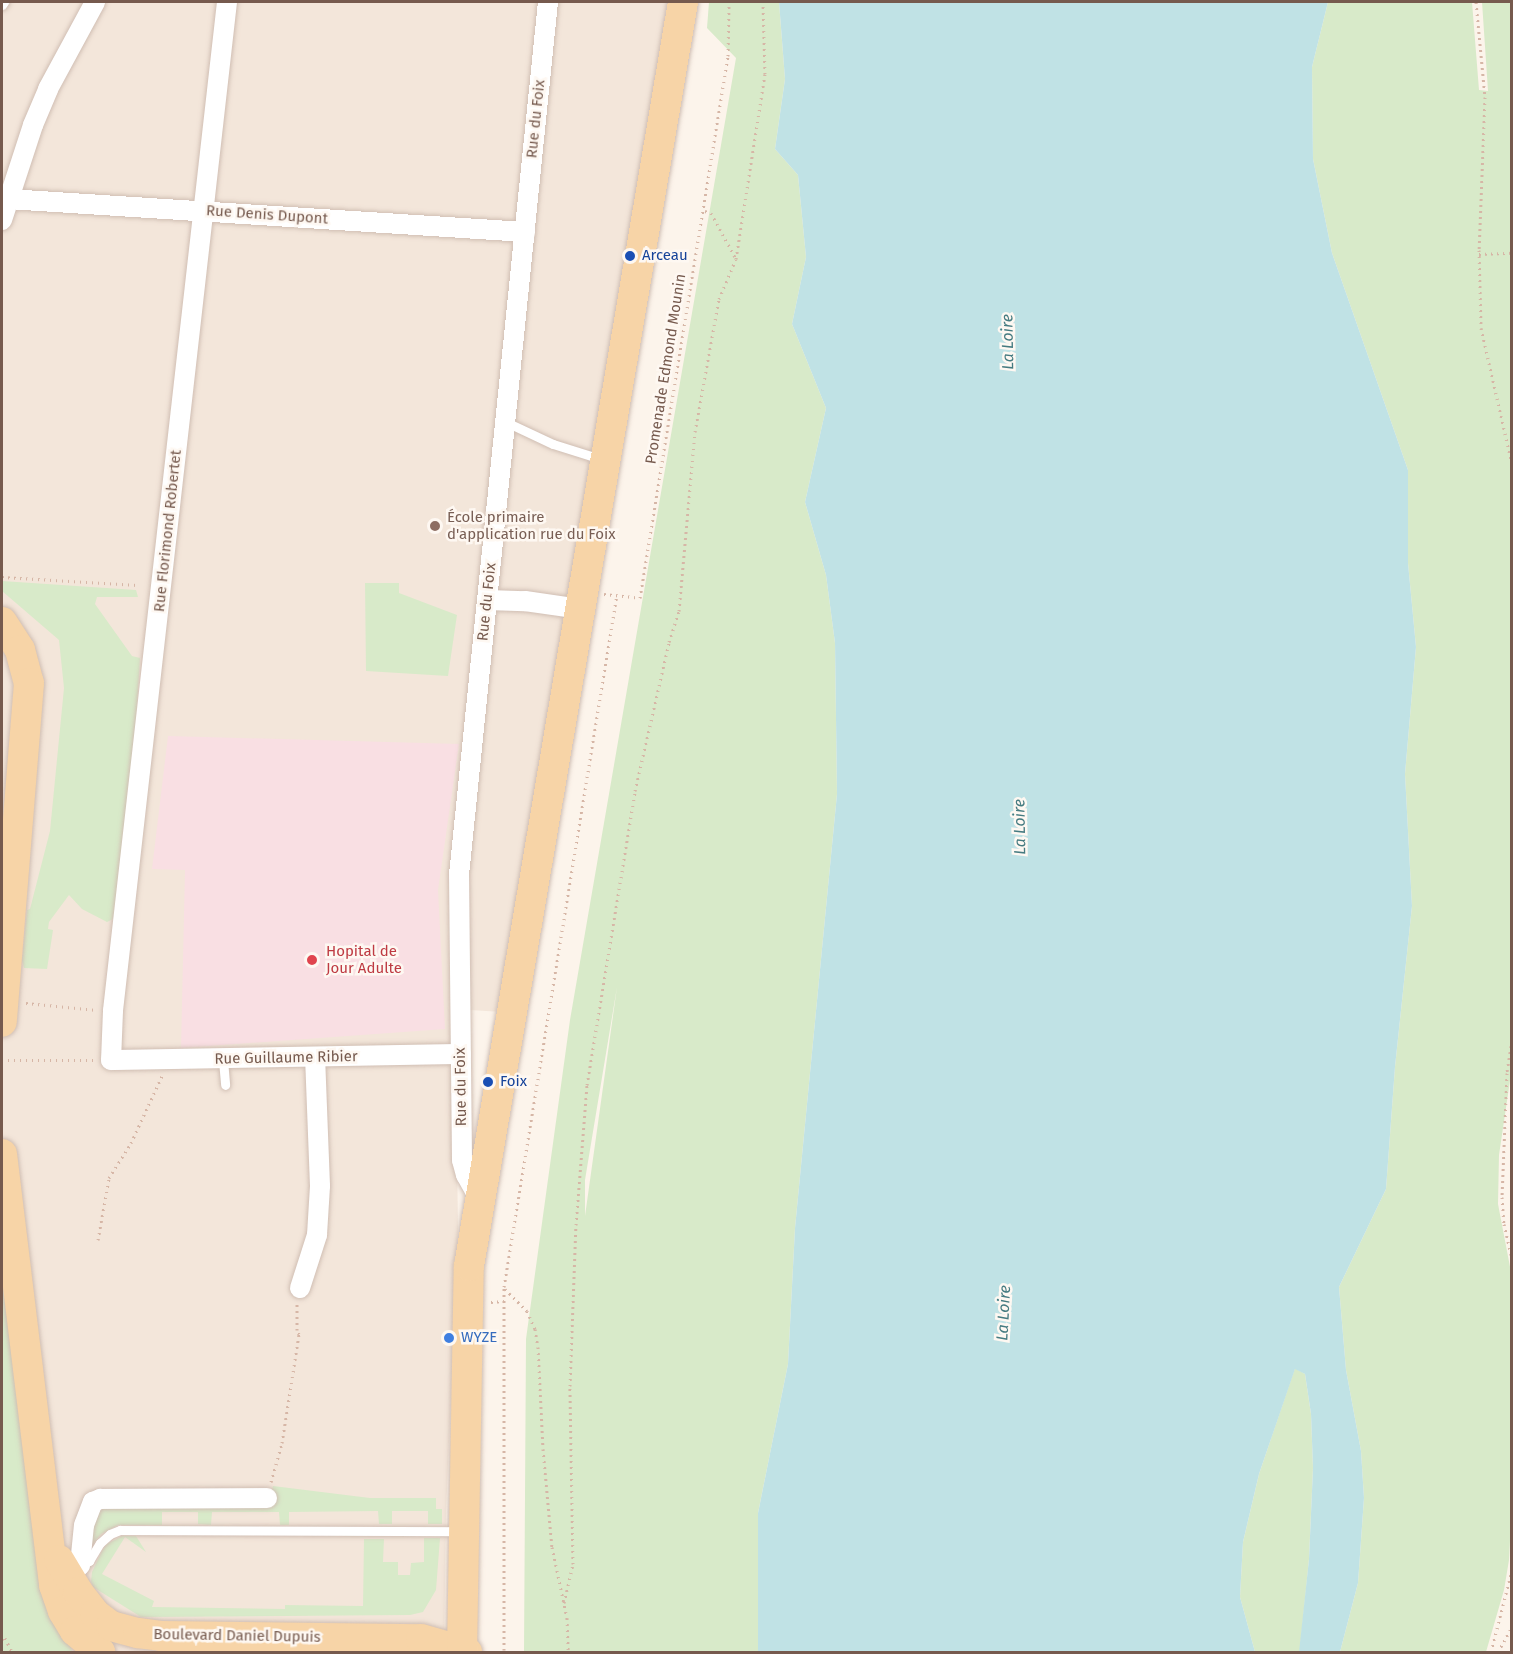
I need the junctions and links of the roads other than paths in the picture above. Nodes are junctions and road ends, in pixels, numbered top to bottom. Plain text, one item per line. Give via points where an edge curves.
1 (95, 2) edge
2 (227, 2) edge
3 (548, 2) edge
4 (683, 2) edge
5 (8, 200) junction
6 (205, 211) junction
7 (2, 220) edge
8 (525, 232) junction
9 (506, 422) junction
10 (606, 460) junction
11 (487, 600) junction
12 (581, 609) junction
13 (2, 622) edge
14 (2, 1012) edge
15 (461, 1054) junction
16 (315, 1058) junction
17 (106, 1060) joint
18 (224, 1060) junction
19 (225, 1085) dead end
20 (2, 1154) edge
21 (480, 1200) junction
22 (300, 1288) road end
23 (267, 1498) road end
24 (464, 1531) junction
25 (68, 1576) junction
26 (463, 1588) junction
27 (421, 1639) junction
28 (99, 1645) edge
29 (463, 1652) edge

1 - 5 street via 40,107
2 - 6 street, Rue Florimond Robertet
3 - 8 street, Rue du Foix
4 - 10 main road
5 - 6 street, Rue Denis Dupont
5 - 7 street
6 - 8 street, Rue Denis Dupont
6 - 17 street, Rue Florimond Robertet
8 - 9 street, Rue du Foix
9 - 10 lane via 553,444
9 - 11 street, Rue du Foix
10 - 12 main road
11 - 12 street
11 - 15 street, Rue du Foix via 459,875
12 - 21 main road
13 - 14 main road via 20,650 29,683
15 - 16 street, Rue Guillaume Ribier
15 - 21 street, Rue du Foix via 462,1160 472,1190
16 - 18 street, Rue Guillaume Ribier
16 - 22 street via 320,1186 316,1235
17 - 18 street, Rue Guillaume Ribier
18 - 19 lane
20 - 25 main road, Boulevard Daniel Dupuis via 50,1543
21 - 24 main road via 469,1266
23 - 25 street via 100,1499 88,1509
24 - 25 lane via 120,1530 110,1534 89,1561
24 - 26 main road
25 - 28 main road, Boulevard Daniel Dupuis via 63,1611 75,1631
26 - 27 main road via 441,1622
26 - 29 main road
27 - 28 main road, Boulevard Daniel Dupuis via 161,1636
27 - 29 main road, Boulevard Daniel Dupuis

